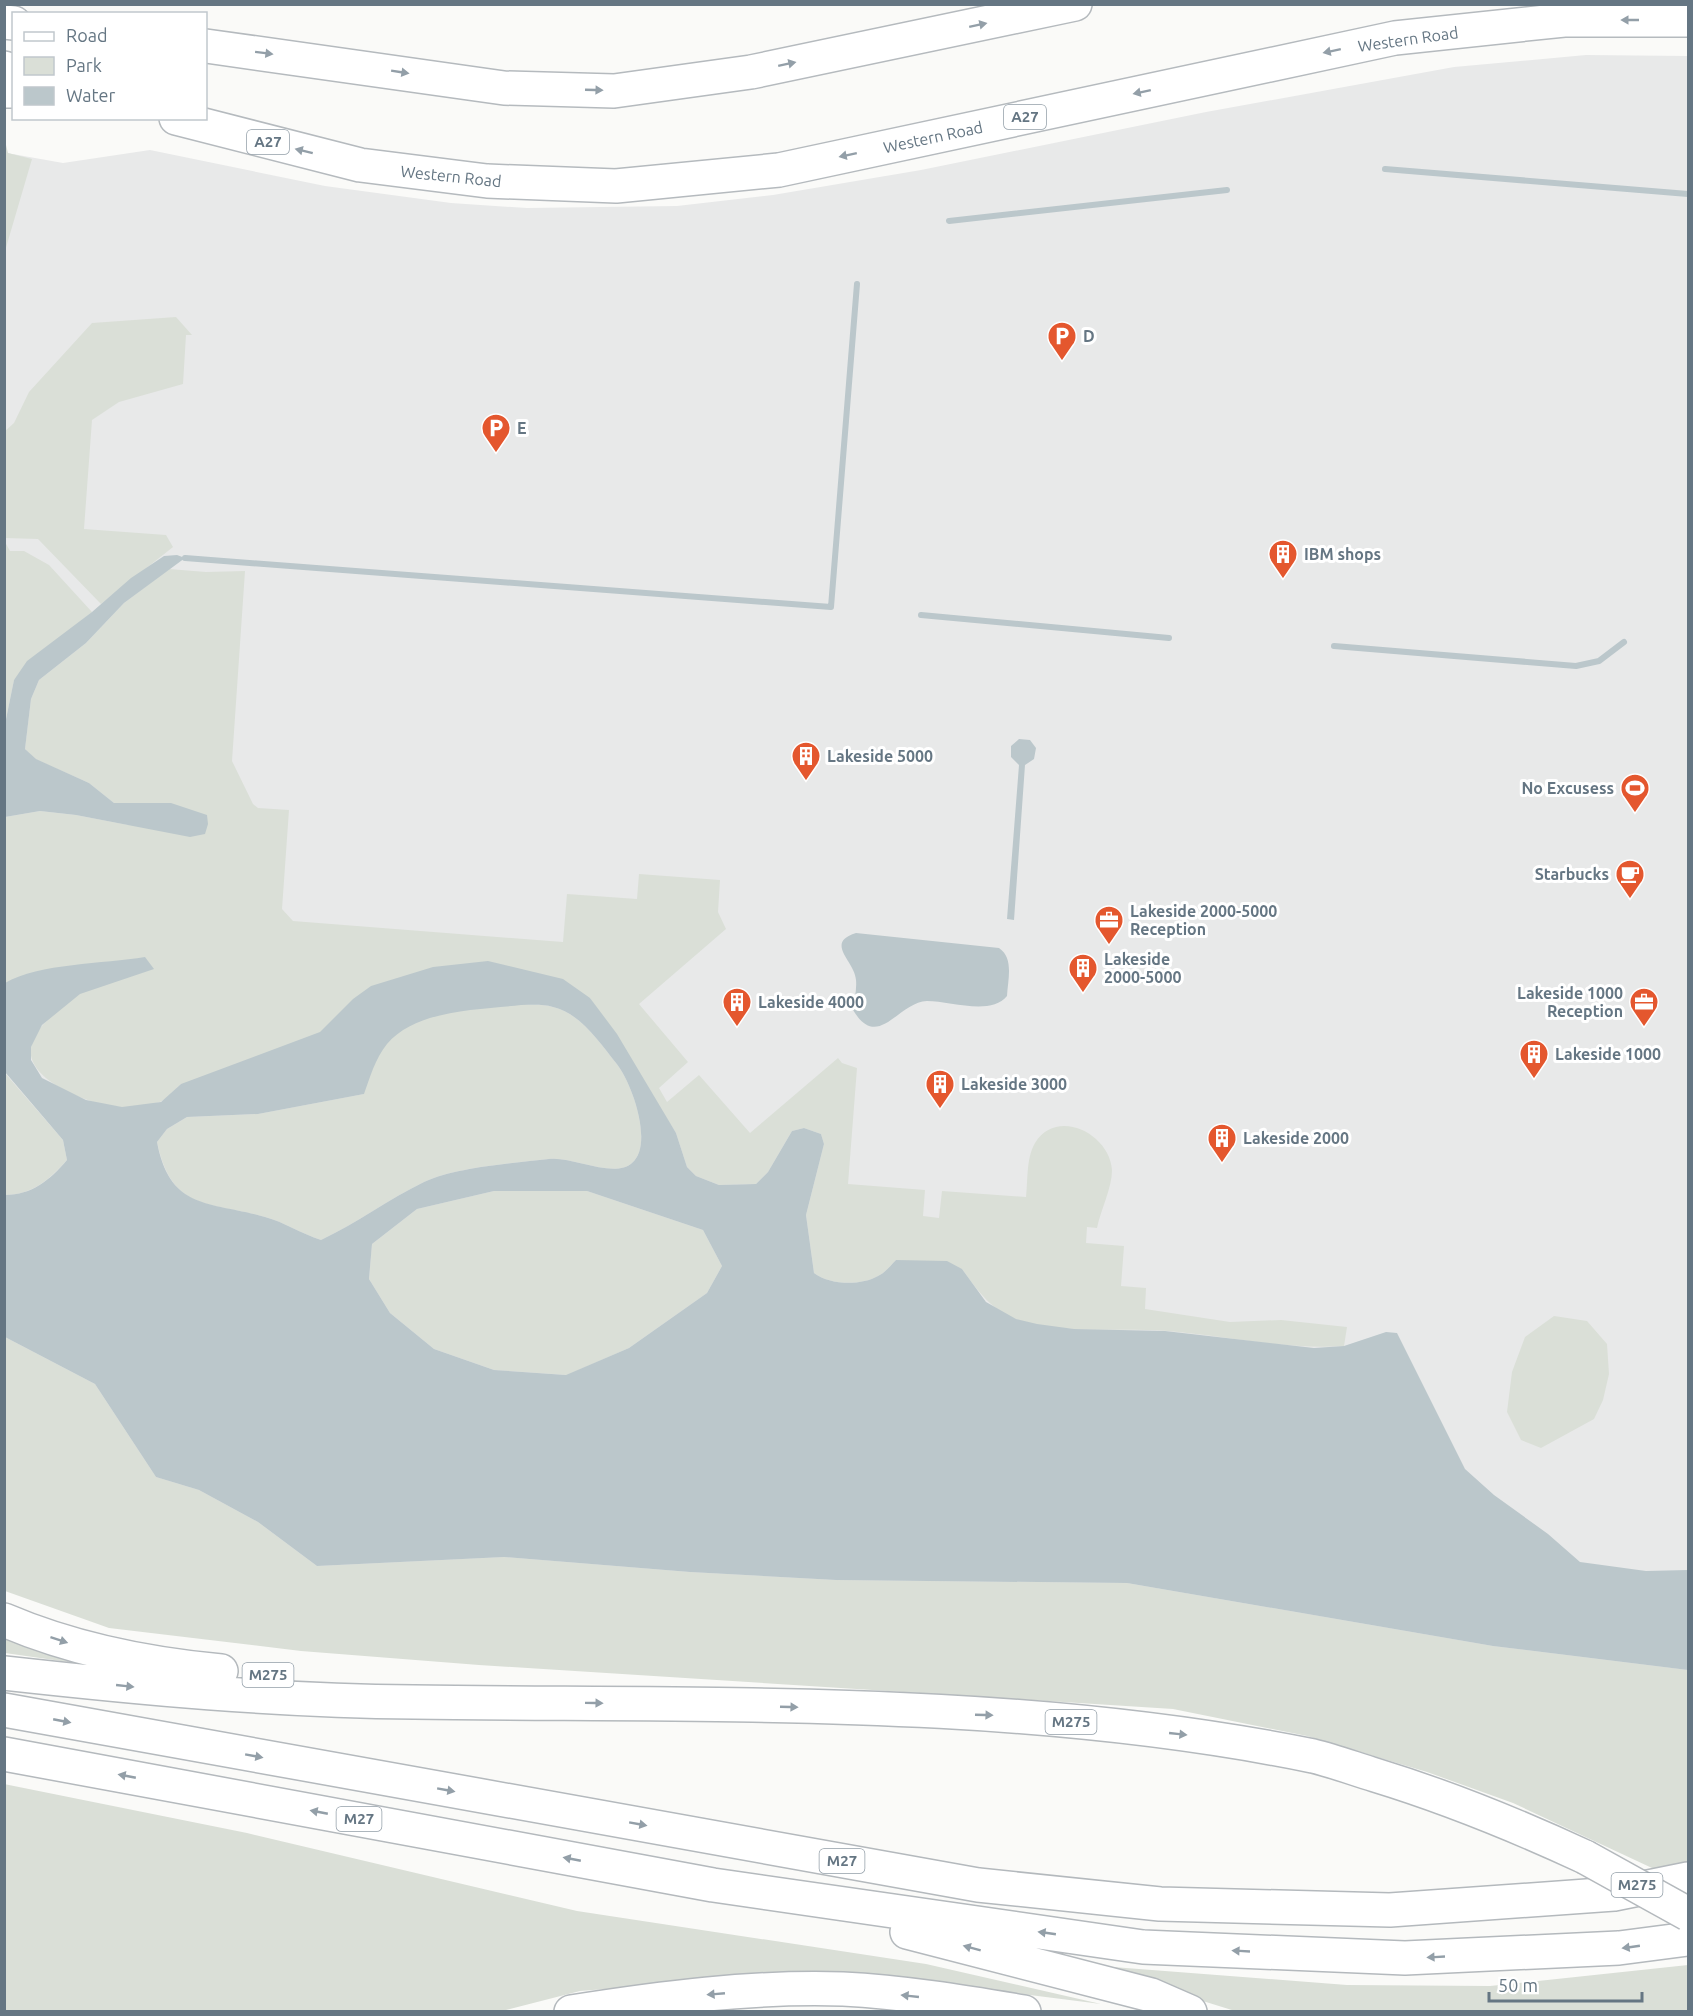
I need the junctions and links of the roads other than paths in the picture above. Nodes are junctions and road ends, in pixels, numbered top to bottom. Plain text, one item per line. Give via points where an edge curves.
1 (1075, 4) edge
2 (1689, 20) edge
3 (207, 46) edge
4 (184, 120) edge
5 (4, 1620) edge
6 (4, 1673) edge
7 (536, 1703) junction
8 (4, 1710) edge
9 (4, 1754) edge
10 (1689, 1880) edge
11 (713, 1885) junction
12 (1689, 1914) edge
13 (1689, 1939) edge
14 (571, 2012) edge
15 (1024, 2012) edge
16 (1190, 2012) edge

3 -> 1 main road via 504,88 614,91 751,72
2 -> 4 main road, Western Road / A27 via 1564,20 1395,38 779,170 615,186 487,181 360,165
5 -> 7 main road, M275 via 58,1641 141,1661 263,1675 484,1689
6 -> 7 main road via 280,1697
7 -> 12 main road, M275, bridge via 1020,1716 1190,1735 1317,1757 1439,1795 1585,1857
8 -> 10 main road, M27 via 978,1885 1160,1904 1390,1910 1614,1894
11 -> 9 main road, M27
13 -> 11 main road, M27 via 1619,1948 1405,1958 1143,1947
16 -> 11 main road via 1140,1992
15 -> 14 main road via 843,1989 655,1999

